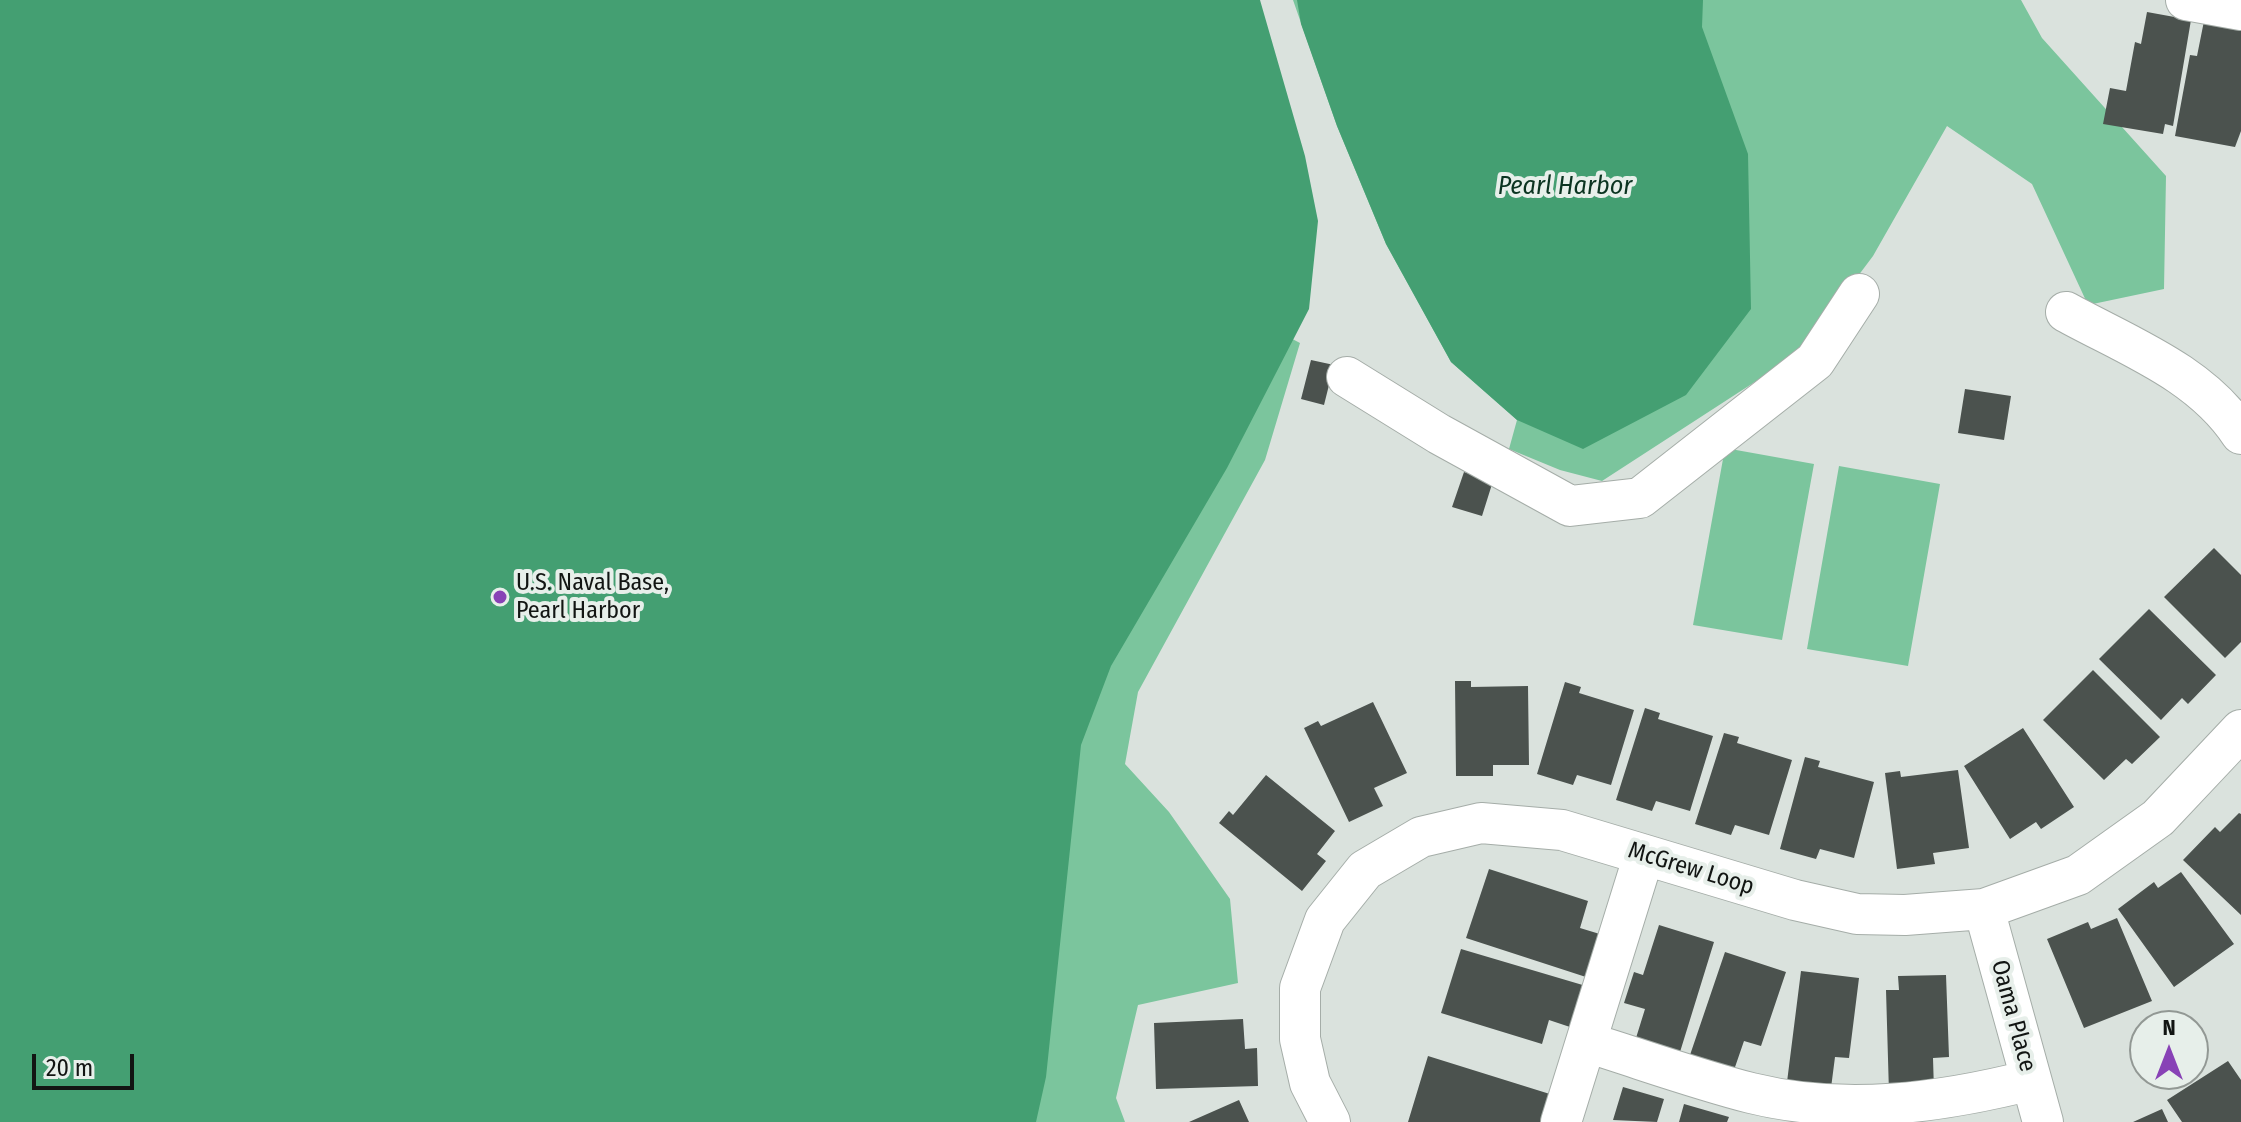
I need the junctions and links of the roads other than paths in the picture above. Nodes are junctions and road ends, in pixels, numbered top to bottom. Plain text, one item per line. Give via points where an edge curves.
1 (2186, 0) edge
2 (2241, 10) edge
3 (1859, 294) dead end
4 (2066, 312) dead end
5 (1347, 377) dead end
6 (2241, 434) edge
7 (2241, 730) edge
8 (1644, 855) junction
9 (1984, 909) junction
10 (1586, 1042) junction
11 (2031, 1080) junction
12 (1330, 1122) edge
13 (1561, 1122) edge
14 (2043, 1122) edge

1 - 2 street
3 - 5 street via 1815,361 1640,498 1570,506
4 - 6 street via 2188,378 2224,408
7 - 9 street, McGrew Loop via 2158,818 2078,875
8 - 9 street, McGrew Loop via 1857,914
8 - 10 street
8 - 12 street, McGrew Loop via 1562,830 1481,823 1421,837 1365,870 1325,920 1300,988 1303,1054 1310,1083
9 - 11 street, Oama Place
10 - 11 street via 1752,1093 1852,1106 1966,1096
10 - 13 street
11 - 14 street, Oama Place

